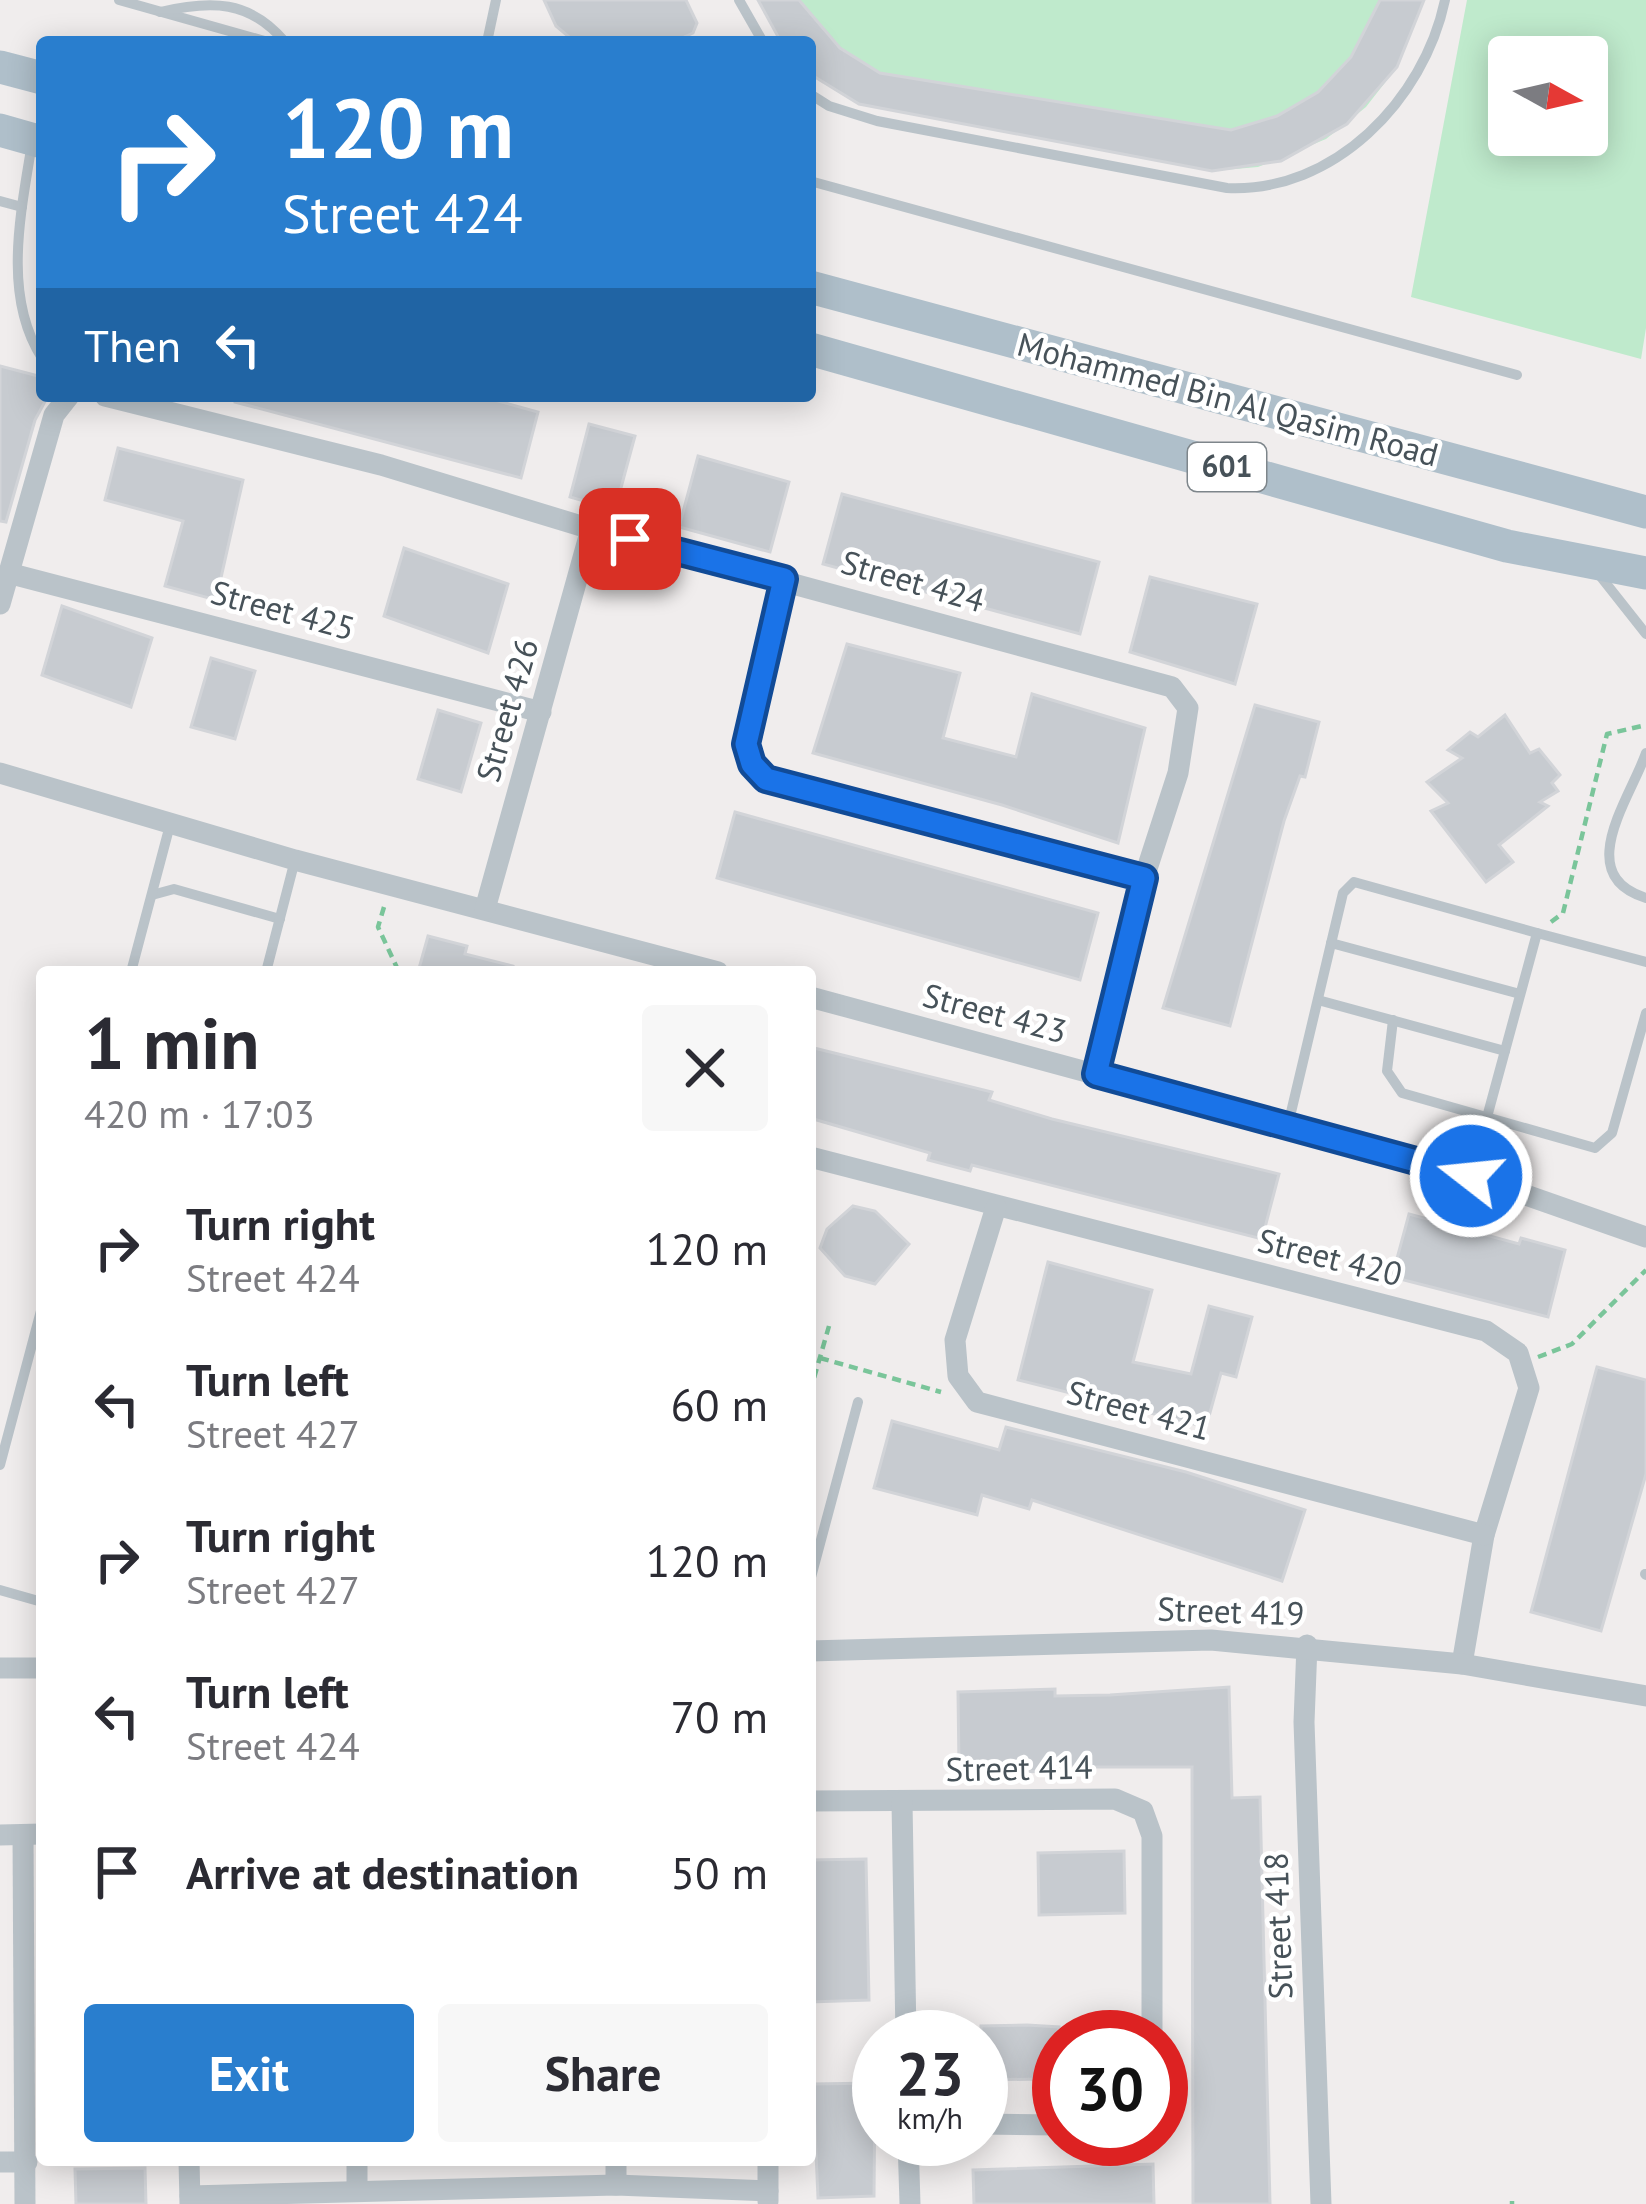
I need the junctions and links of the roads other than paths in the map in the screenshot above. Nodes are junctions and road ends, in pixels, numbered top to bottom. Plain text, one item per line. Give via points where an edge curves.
1 (119, 0) edge
2 (496, 0) edge
3 (739, 0) edge
4 (1445, 0) edge
5 (160, 12) junction
6 (246, 36) edge
7 (279, 36) edge
8 (488, 36) edge
9 (760, 36) edge
10 (0, 67) edge
11 (36, 76) edge
12 (816, 98) edge
13 (25, 137) edge
14 (816, 184) edge
15 (0, 201) edge
16 (22, 207) junction
17 (816, 288) edge
18 (36, 346) edge
19 (816, 351) edge
20 (1517, 375) dead end
21 (65, 402) edge
22 (129, 402) edge
23 (1646, 512) edge
24 (591, 530) junction
25 (1591, 565) junction
26 (8, 573) junction
27 (1646, 574) edge
28 (784, 579) junction
29 (0, 604) edge
30 (1646, 634) edge
31 (541, 712) junction
32 (1646, 753) edge
33 (0, 773) edge
34 (1640, 782) edge
35 (171, 821) junction
36 (295, 860) junction
37 (1144, 878) junction
38 (152, 895) junction
39 (1646, 898) edge
40 (485, 909) junction
41 (280, 919) junction
42 (1537, 933) junction
43 (1331, 943) junction
44 (1646, 962) edge
45 (133, 966) edge
46 (268, 966) edge
47 (696, 966) edge
48 (1520, 994) junction
49 (816, 999) edge
50 (1318, 1000) junction
51 (1646, 1013) edge
52 (1393, 1020) junction
53 (1505, 1051) junction
54 (1096, 1074) junction
55 (1487, 1118) junction
56 (1288, 1125) junction
57 (816, 1159) edge
58 (1471, 1176) junction
59 (996, 1207) junction
60 (1646, 1237) edge
61 (36, 1330) edge
62 (858, 1402) dead end
63 (0, 1466) edge
64 (1484, 1535) junction
65 (816, 1559) edge
66 (0, 1590) edge
67 (36, 1600) edge
68 (1307, 1645) junction
69 (816, 1651) edge
70 (1462, 1664) junction
71 (0, 1668) edge
72 (36, 1668) edge
73 (1646, 1696) edge
74 (816, 1801) edge
75 (902, 1802) junction
76 (22, 1835) edge
77 (906, 2010) edge
78 (1152, 2010) edge
79 (0, 2162) edge
80 (27, 2162) junction
81 (189, 2166) edge
82 (357, 2166) edge
83 (616, 2166) edge
84 (768, 2166) edge
85 (909, 2166) edge
86 (616, 2185) junction
87 (357, 2190) junction
88 (768, 2198) edge
89 (190, 2200) edge
90 (25, 2204) edge
91 (910, 2204) edge
92 (1321, 2204) edge

1 - 5 lane
2 - 8 lane
3 - 9 lane
4 - 12 lane via 1422,64 1394,107 1330,163 1263,188 1227,188 877,121
5 - 6 lane
5 - 7 lane via 237,5
10 - 11 main road
13 - 16 lane
14 - 20 lane
15 - 16 lane
16 - 18 lane via 21,316
17 - 23 main road, Mohammed Bin Al Qasim Road / 601
19 - 25 main road, Mohammed Bin Al Qasim Road / 601
21 - 26 street via 54,415
22 - 24 street, Street 424 via 381,465
24 - 28 street, Street 424
24 - 31 street, Street 426
25 - 27 main road, Mohammed Bin Al Qasim Road / 601
25 - 30 lane
26 - 29 street
26 - 31 street, Street 425
28 - 37 street via 746,744 766,779
28 - 37 street, Street 424 via 1172,687 1188,708 1178,772
31 - 40 street, Street 426
32 - 34 lane
33 - 35 street
34 - 39 lane via 1607,856 1611,875
35 - 36 street
35 - 38 lane
36 - 40 street
36 - 41 lane
37 - 54 street, Street 424
38 - 41 lane via 174,889
38 - 45 lane
40 - 47 street
41 - 46 lane
42 - 43 lane via 1354,882 1343,892
42 - 44 lane
42 - 48 lane
43 - 48 lane
43 - 50 lane
48 - 53 lane
49 - 54 street, Street 423
50 - 52 lane
50 - 56 lane
51 - 55 lane via 1603,1146
52 - 53 lane
52 - 55 lane via 1388,1071 1395,1088
53 - 55 lane
54 - 56 street, Street 423
55 - 58 lane
56 - 58 street, Street 423
57 - 59 street, Street 420
58 - 60 street, Street 423
59 - 64 street, Street 421 via 955,1340 958,1376 977,1402
59 - 64 street, Street 420 via 1486,1331 1518,1353 1529,1388
61 - 63 lane
62 - 65 lane
64 - 70 street
66 - 67 lane
68 - 69 street, Street 419 via 1211,1640
68 - 70 street, Street 419
68 - 92 street, Street 418
70 - 73 street, Street 419
71 - 72 street
74 - 75 street, Street 414
75 - 77 street
75 - 78 street, Street 414 via 1114,1799 1143,1811 1152,1836
76 - 80 street
79 - 80 street
80 - 90 street
81 - 89 street
82 - 87 street
83 - 86 street
84 - 88 street
85 - 91 street
86 - 87 street
86 - 88 street
87 - 89 street

